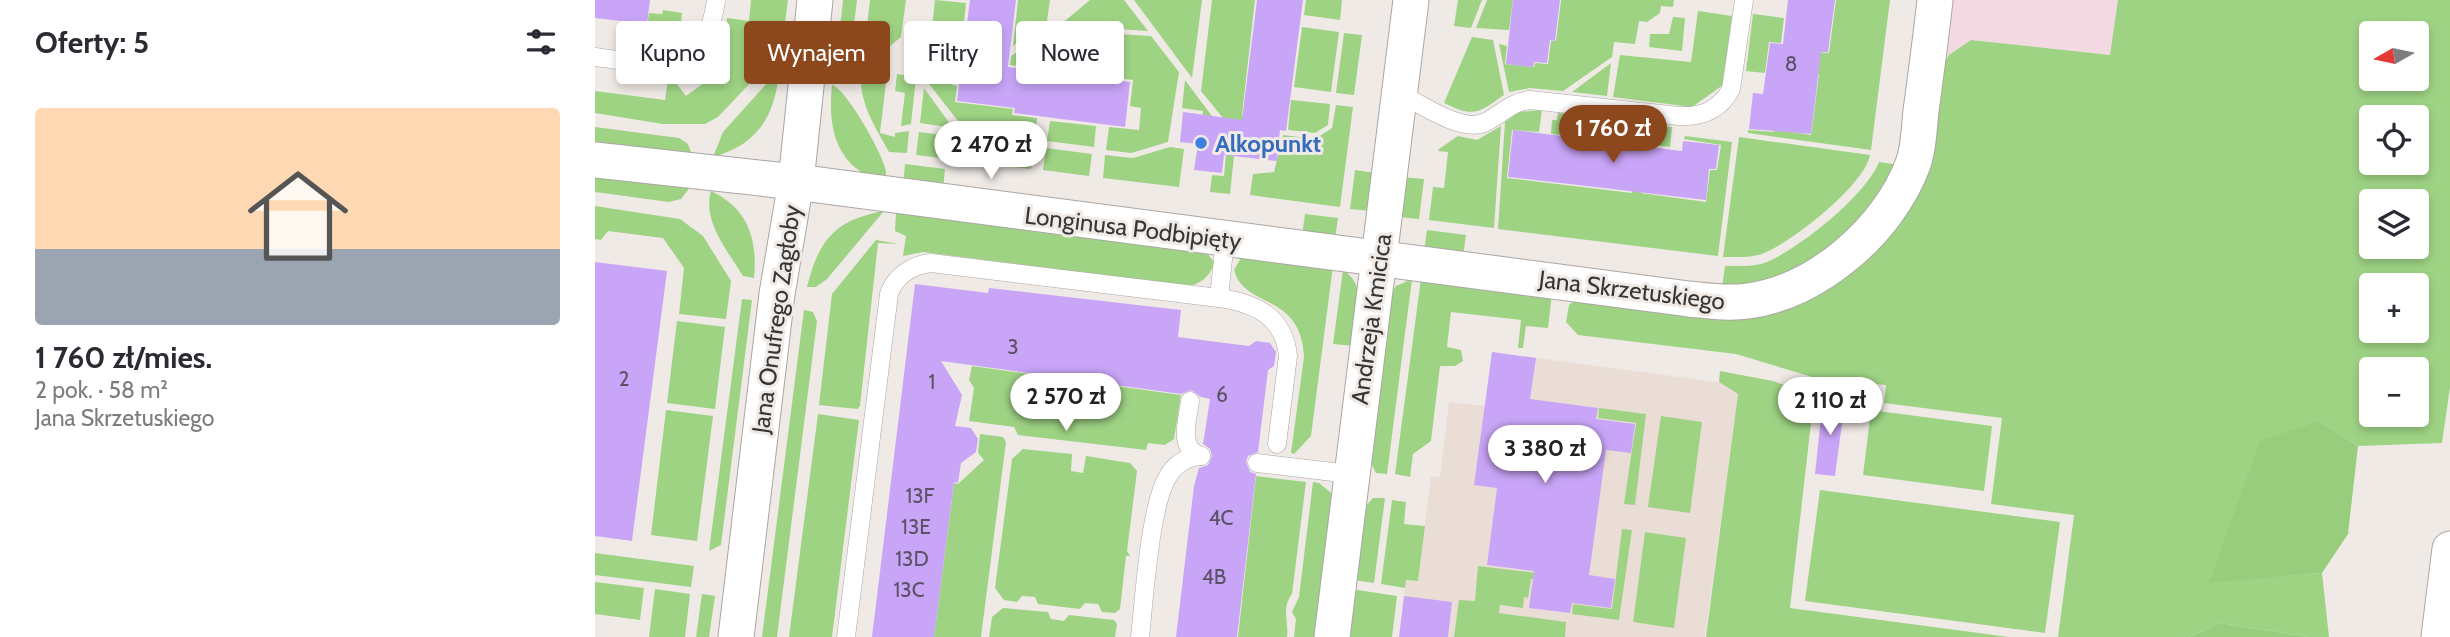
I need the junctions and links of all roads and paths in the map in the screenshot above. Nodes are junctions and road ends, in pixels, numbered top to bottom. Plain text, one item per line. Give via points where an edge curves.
1 (716, 0) edge
2 (815, 0) edge
3 (1411, 0) edge
4 (1744, 0) edge
5 (1935, 0) edge
6 (595, 57) edge
7 (1399, 93) junction
8 (595, 160) edge
9 (796, 182) junction
10 (1224, 240) junction
11 (1380, 258) junction
12 (1219, 298) junction
13 (1190, 401) dead end
14 (1277, 444) dead end
15 (1257, 463) dead end
16 (1350, 474) junction
17 (2450, 549) edge
18 (2444, 616) edge
19 (736, 637) edge
20 (846, 637) edge
21 (1140, 637) edge
22 (1332, 637) edge

1 - 6 lane via 710,32 674,62 663,65
2 - 9 street, Jana Onufrego Zagłoby
3 - 7 street, Andrzeja Kmicica
4 - 7 lane via 1731,89 1724,101 1701,115 1530,100 1512,104 1482,124 1468,125
5 - 11 street, Jana Skrzetuskiego via 1915,161 1899,196 1858,243 1788,290 1750,301 1720,303
7 - 11 street, Andrzeja Kmicica
8 - 9 street, Longinusa Podbipięty
9 - 10 street, Longinusa Podbipięty
9 - 19 street, Jana Onufrego Zagłoby via 777,294
10 - 11 street, Longinusa Podbipięty
10 - 12 lane
11 - 16 street, Andrzeja Kmicica
12 - 14 lane via 1256,306 1283,333 1288,356
12 - 20 lane via 931,263 900,276 889,294
13 - 21 lane via 1186,439 1192,452 1201,456 1177,465 1161,489
15 - 16 lane
16 - 22 street, Andrzeja Kmicica
17 - 18 street

